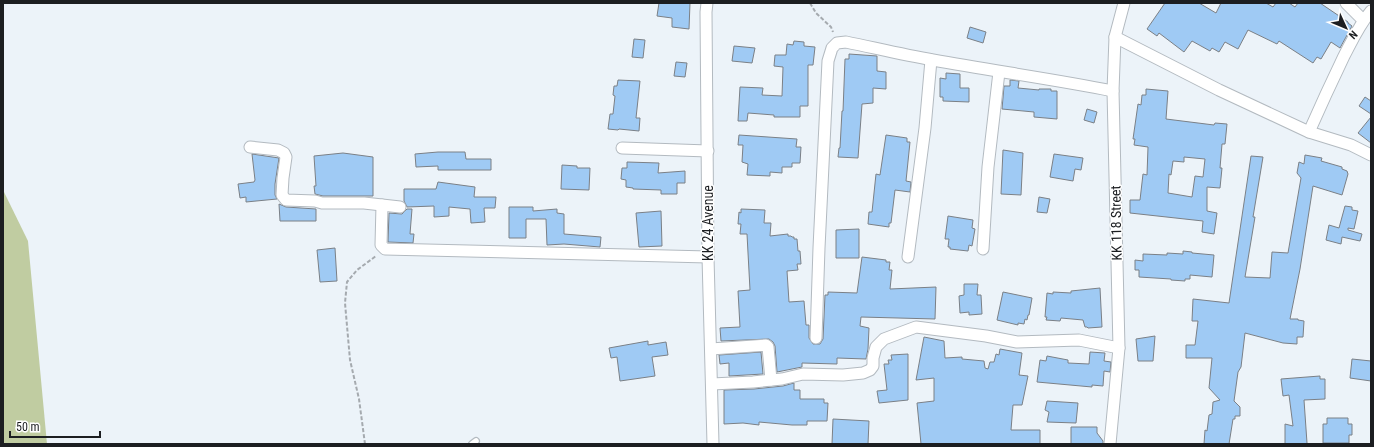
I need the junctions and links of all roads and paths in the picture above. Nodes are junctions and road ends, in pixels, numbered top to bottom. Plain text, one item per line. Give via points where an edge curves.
1 (707, 3) edge
2 (810, 3) edge
3 (1124, 3) edge
4 (1346, 3) edge
5 (1371, 12) edge
6 (1363, 20) junction
7 (1116, 37) junction
8 (837, 43) junction
9 (931, 60) junction
10 (999, 72) junction
11 (1113, 91) junction
12 (1309, 132) junction
13 (250, 147) dead end
14 (622, 148) dead end
15 (708, 151) junction
16 (1371, 155) edge
17 (382, 205) junction
18 (400, 206) dead end
19 (385, 249) junction
20 (983, 249) dead end
21 (908, 257) dead end
22 (708, 258) junction
23 (816, 338) dead end
24 (1119, 348) junction
25 (711, 349) junction
26 (771, 380) junction
27 (712, 384) junction
28 (365, 444) edge
29 (713, 444) edge
30 (1110, 444) edge

1 - 15 street, KK 24 Avenue
2 - 8 path via 816,13 831,27
3 - 7 street, KK 118 Street
4 - 6 street
5 - 6 street
6 - 12 street
7 - 11 street, KK 118 Street
7 - 12 street via 1219,90
8 - 9 street via 846,42
8 - 23 street via 832,48 828,61
9 - 10 street
9 - 21 street
10 - 11 street via 1060,80
10 - 20 street via 988,167
11 - 24 street, KK 118 Street
12 - 16 street via 1351,145
13 - 17 street via 284,153 286,157 282,195 286,200 315,201 322,204
14 - 15 street
15 - 22 street, KK 24 Avenue
17 - 18 street
17 - 19 street via 381,245
19 - 22 street
19 - 28 path via 357,270 347,282 345,303 350,360 359,399
22 - 25 street, KK 24 Avenue
24 - 26 street via 1079,340 1017,342 916,327 884,339 876,347 873,366 863,373 803,374
24 - 30 street, KK 118 Street
25 - 26 street via 766,345
25 - 27 street, KK 24 Avenue
26 - 27 street
27 - 29 street, KK 24 Avenue

